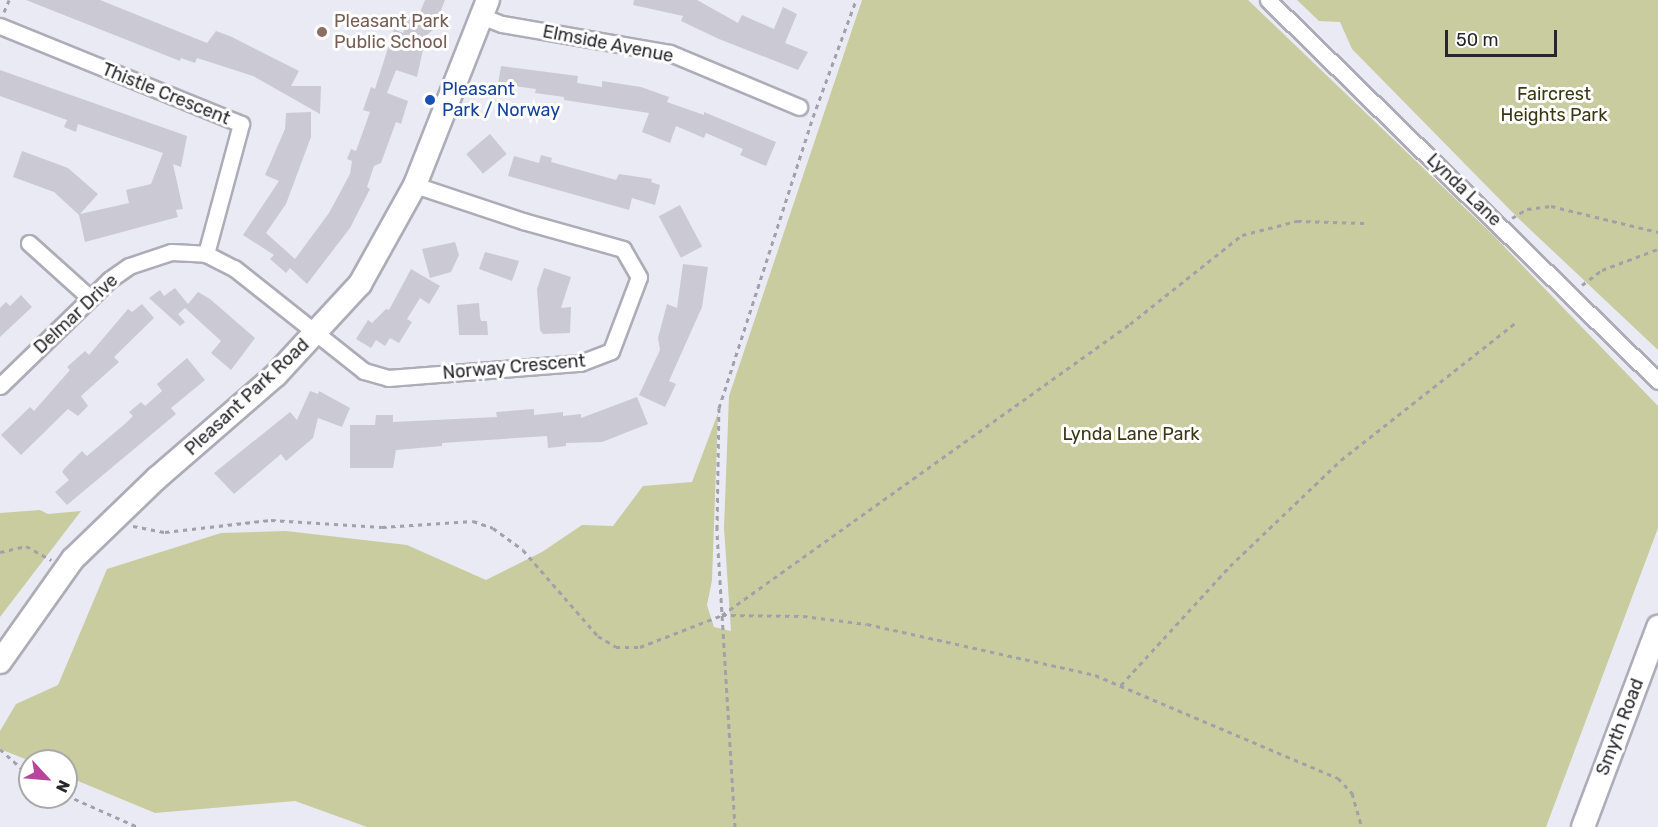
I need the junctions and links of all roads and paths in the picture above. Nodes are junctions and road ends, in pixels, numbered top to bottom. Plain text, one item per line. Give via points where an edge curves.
1 (856, 0) edge
2 (1268, 0) edge
3 (484, 8) edge
4 (0, 26) edge
5 (799, 107) dead end
6 (415, 185) junction
7 (1364, 223) dead end
8 (1501, 226) junction
9 (1658, 232) edge
10 (29, 243) dead end
11 (1658, 249) edge
12 (206, 254) junction
13 (1573, 294) junction
14 (90, 298) junction
15 (1515, 323) dead end
16 (315, 334) junction
17 (1658, 381) edge
18 (0, 386) edge
19 (123, 533) dead end
20 (0, 552) edge
21 (65, 570) junction
22 (722, 615) junction
23 (1658, 627) edge
24 (0, 662) edge
25 (1121, 685) junction
26 (0, 749) edge
27 (18, 765) edge
28 (78, 800) edge
29 (138, 827) edge
30 (735, 827) edge
31 (1362, 827) edge
32 (1583, 827) edge

1 - 22 path via 813,117 719,408 717,529
2 - 8 street, Lynda Lane
3 - 5 street, Elmside Avenue via 502,24 670,53
3 - 6 street, Pleasant Park Road
4 - 12 street, Thistle Crescent via 241,124
6 - 16 street, Pleasant Park Road via 360,284
6 - 16 street, Norway Crescent via 622,249 639,277 611,351 580,363 388,378 364,371
7 - 22 path via 1297,220 1242,235 1130,324
8 - 9 path via 1520,212 1548,206
8 - 13 street, Lynda Lane
10 - 14 street
11 - 13 path via 1602,270
12 - 14 street, Delmar Drive via 171,252 129,266
12 - 16 street, Delmar Drive via 234,268
13 - 17 street, Lynda Lane
14 - 18 street, Delmar Drive
15 - 25 path via 1341,460 1230,566
16 - 21 street, Pleasant Park Road via 230,418 118,514
19 - 22 path via 130,525 165,532 271,520 381,527 473,520 493,528 524,550 598,636 611,645 640,648
20 - 21 path via 26,546
21 - 24 street, Pleasant Park Road
22 - 25 path via 803,616 867,624 1095,675
22 - 30 path
23 - 32 street, Smyth Road
25 - 31 path via 1338,778 1352,793
26 - 27 path
28 - 29 path

